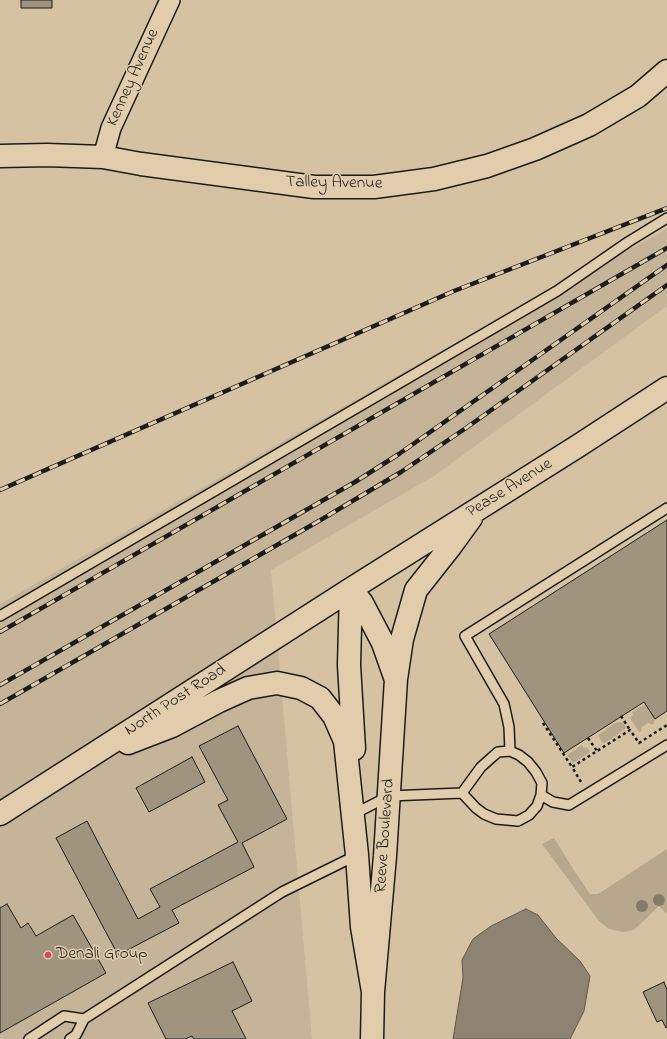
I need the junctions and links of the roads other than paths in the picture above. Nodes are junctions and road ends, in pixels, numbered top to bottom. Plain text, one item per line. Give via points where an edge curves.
1 (165, 1) edge
2 (667, 71) edge
3 (0, 156) edge
4 (103, 157) junction
5 (667, 218) edge
6 (667, 388) edge
7 (667, 508) edge
8 (476, 510) junction
9 (351, 589) junction
10 (0, 616) edge
11 (396, 679) junction
12 (667, 745) edge
13 (510, 751) junction
14 (83, 761) junction
15 (462, 793) junction
16 (541, 795) junction
17 (389, 796) junction
18 (353, 804) junction
19 (0, 814) edge
20 (357, 855) junction
21 (373, 992) junction
22 (84, 1019) junction
23 (28, 1039) edge
24 (70, 1039) edge
25 (372, 1039) edge

1 - 4 street, Kenney Avenue via 110,128
2 - 4 street, Talley Avenue via 638,96 589,125 494,164 434,179 374,187 314,187 149,166
3 - 4 street, Talley Avenue
5 - 10 lane via 557,291
6 - 8 street, Pease Avenue
7 - 13 lane via 465,636 504,704 509,727
8 - 9 street, Pease Avenue
8 - 11 street, Reeve Boulevard via 416,590 402,639
9 - 11 street via 362,603 383,644
9 - 14 street, North Post Road
9 - 18 street via 349,664 354,751
11 - 17 street, Reeve Boulevard
12 - 16 lane via 569,806 553,802
13 - 15 lane via 498,752 481,767
13 - 16 lane via 528,762 536,772 542,783
14 - 18 street via 172,726 248,688 277,683 302,688 320,698 334,716 345,741
14 - 19 street, North Post Road
15 - 16 lane via 484,814 510,822 518,822 529,815 537,806
15 - 17 lane
17 - 18 lane
17 - 21 street, Reeve Boulevard
18 - 20 street, Reeve Boulevard
20 - 21 street, Reeve Boulevard via 362,927
20 - 22 lane via 282,892
21 - 25 street, Reeve Boulevard
22 - 23 lane via 64,1016
22 - 24 lane via 76,1035

